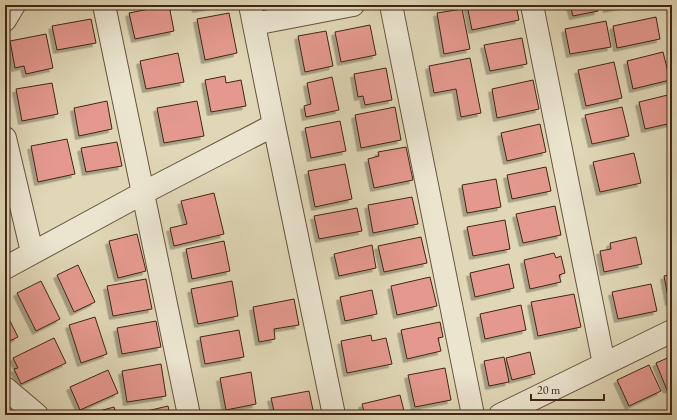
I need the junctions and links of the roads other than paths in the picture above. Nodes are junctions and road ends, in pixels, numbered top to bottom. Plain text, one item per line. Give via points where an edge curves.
1 (14, 5) edge
2 (104, 5) edge
3 (353, 5) edge
4 (391, 5) edge
5 (532, 5) edge
6 (252, 14) edge
7 (5, 20) edge
8 (274, 125) junction
9 (5, 138) edge
10 (142, 193) junction
11 (32, 252) junction
12 (5, 268) edge
13 (672, 331) edge
14 (604, 364) junction
15 (5, 388) edge
16 (37, 415) edge
17 (189, 415) edge
18 (334, 415) edge
19 (473, 415) edge
20 (500, 415) edge

1 - 7 street
2 - 10 street
3 - 6 street
4 - 19 street
5 - 14 street
6 - 8 street
8 - 10 street
8 - 18 street
9 - 11 street
10 - 11 street
10 - 17 street
11 - 12 street
13 - 14 street
14 - 20 street
15 - 16 street

